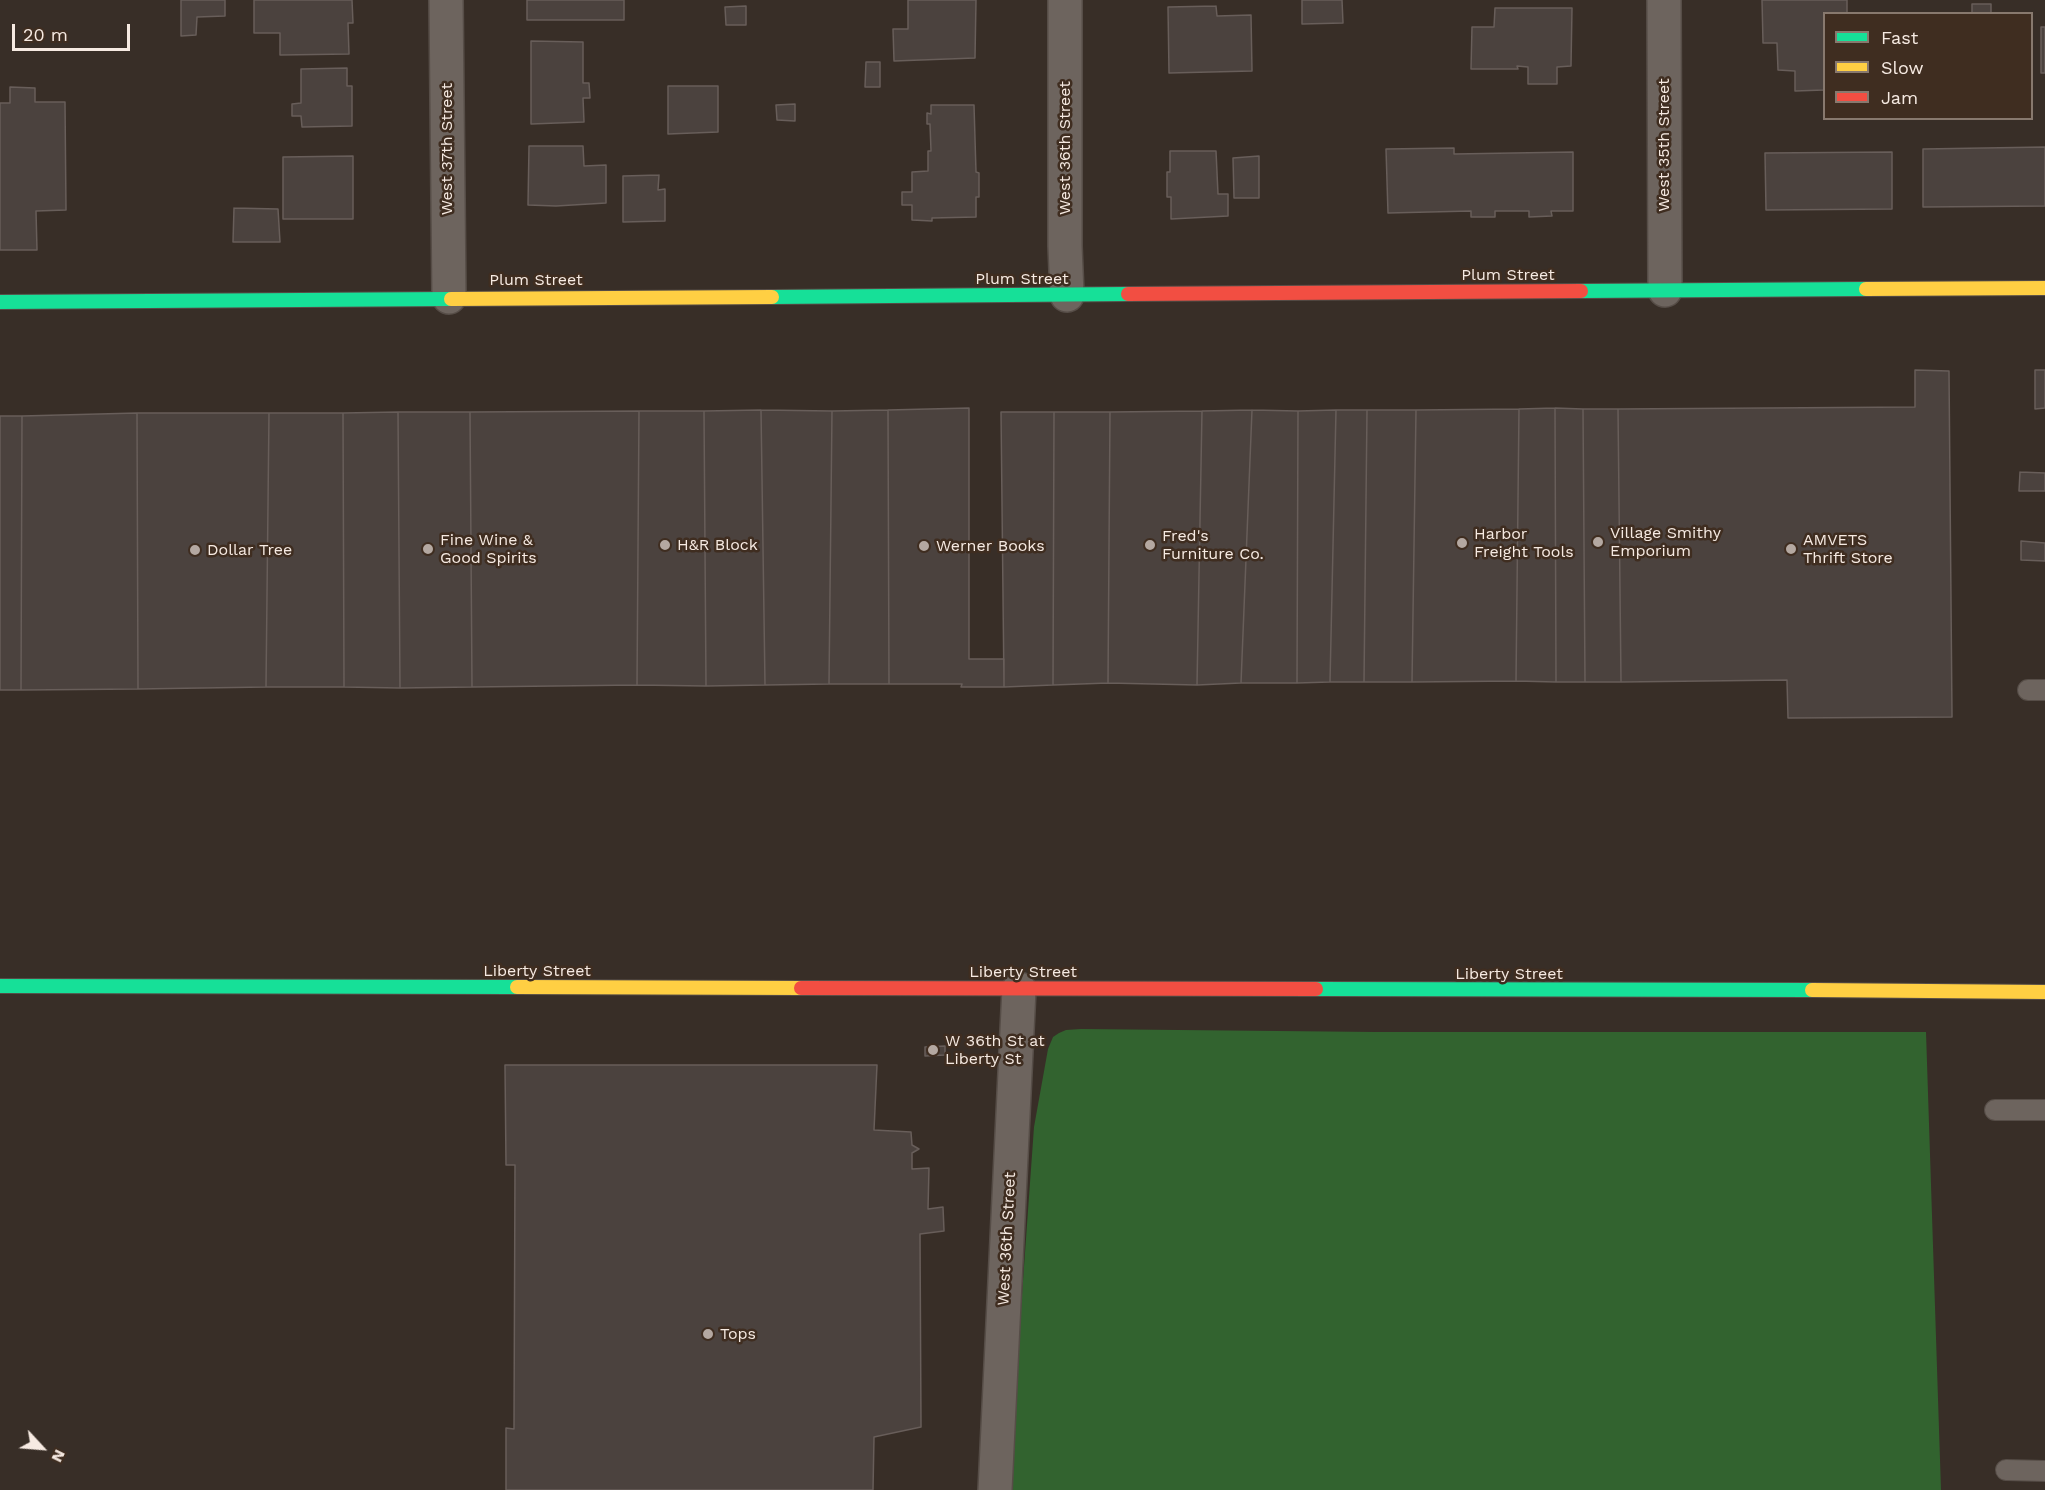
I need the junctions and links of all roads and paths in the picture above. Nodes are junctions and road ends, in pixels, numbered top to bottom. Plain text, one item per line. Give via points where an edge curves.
1 (446, 0) edge
2 (1065, 0) edge
3 (1664, 0) edge
4 (2045, 288) edge
5 (1665, 290) junction
6 (1067, 295) junction
7 (448, 297) junction
8 (0, 302) edge
9 (0, 986) edge
10 (1019, 989) junction
11 (2045, 992) edge
12 (1995, 1110) dead end
13 (2045, 1110) edge
14 (2006, 1470) dead end
15 (2045, 1471) edge
16 (995, 1490) edge

1 - 7 street, West 37th Street
2 - 6 street, West 36th Street
3 - 5 street, West 35th Street
4 - 5 street, Plum Street
5 - 6 street, Plum Street
6 - 7 street, Plum Street
7 - 8 street, Plum Street
9 - 10 street, Liberty Street
10 - 11 street, Liberty Street
10 - 16 street, West 36th Street
12 - 13 lane
14 - 15 lane

